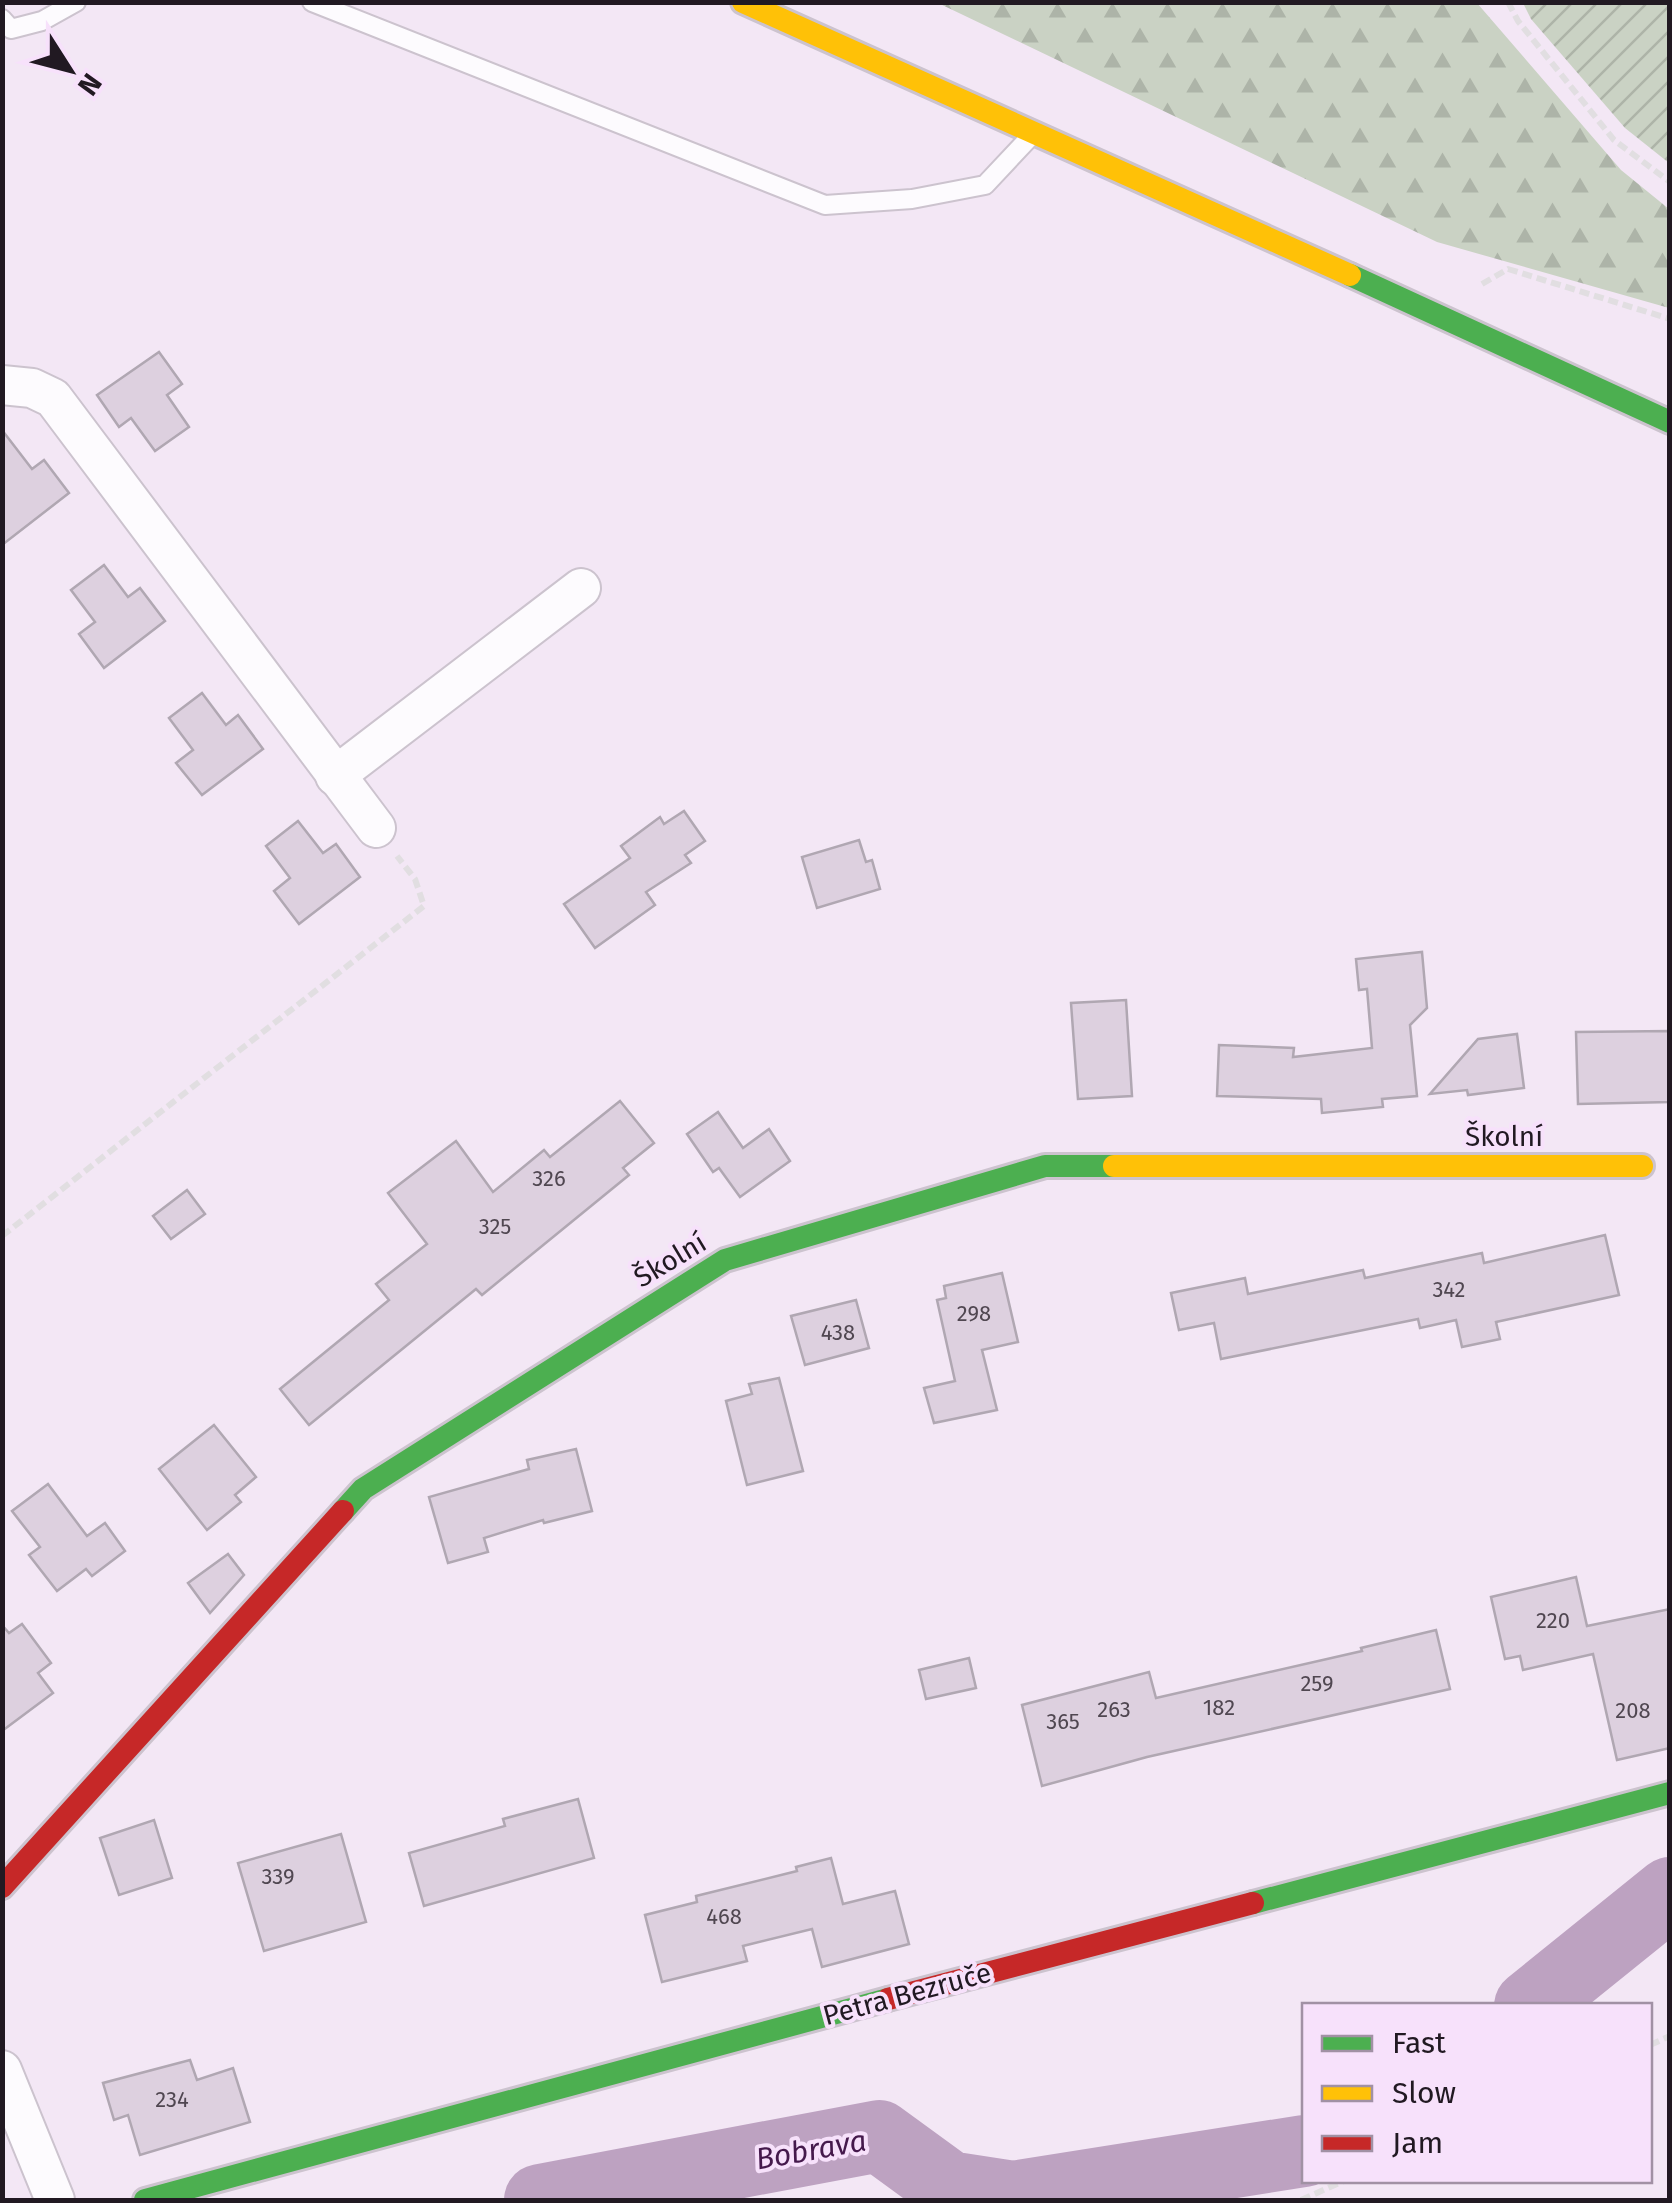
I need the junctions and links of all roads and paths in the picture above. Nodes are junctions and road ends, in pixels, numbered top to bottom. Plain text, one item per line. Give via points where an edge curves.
1 (76, 2) edge
2 (312, 2) edge
3 (743, 2) edge
4 (1508, 2) edge
5 (2, 20) edge
6 (1034, 133) junction
7 (1670, 182) edge
8 (1431, 311) junction
9 (1670, 319) edge
10 (2, 385) edge
11 (1670, 422) edge
12 (581, 588) dead end
13 (335, 776) junction
14 (376, 828) joint
15 (1642, 1166) dead end
16 (2, 1236) edge
17 (1670, 1793) edge
18 (2, 1886) edge
19 (2, 2070) edge
20 (1339, 2183) edge
21 (55, 2200) edge
22 (145, 2200) edge
23 (1301, 2200) edge

1 - 5 lane via 11,29
2 - 6 lane via 826,204 912,199 984,185
3 - 6 street
4 - 7 path via 1614,140
6 - 8 street
8 - 9 path via 1508,269
8 - 11 street
10 - 13 street via 53,398
12 - 13 street
13 - 14 street
14 - 16 path via 415,878 424,906
15 - 18 street, Školní via 1045,1166 724,1260 362,1489
17 - 22 street, Petra Bezruče
19 - 21 street
20 - 23 path

